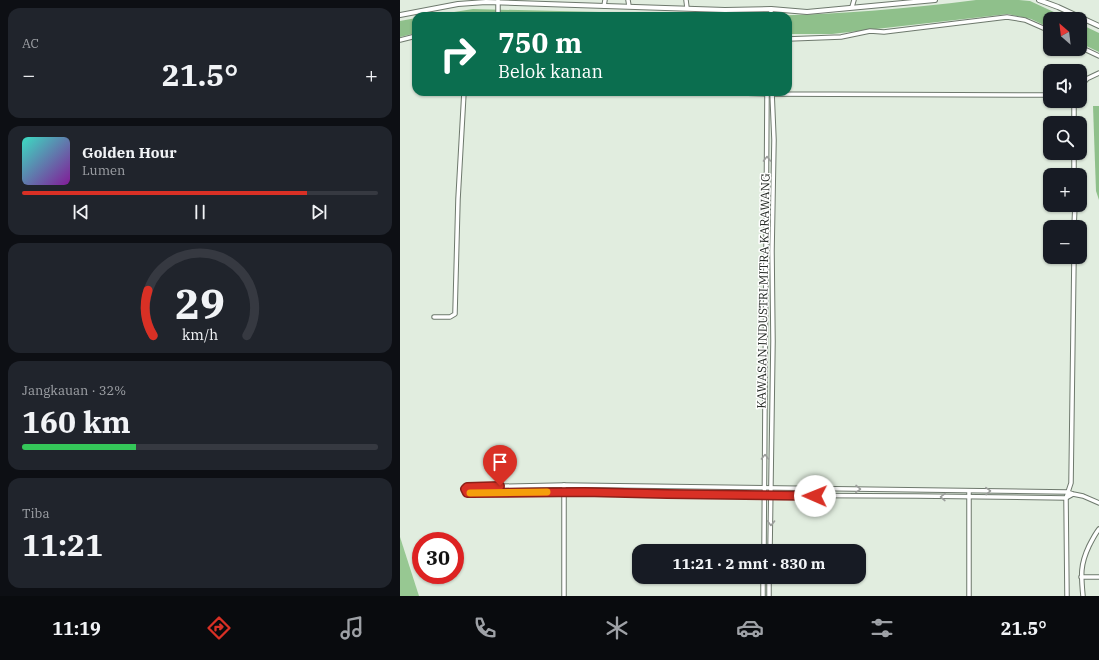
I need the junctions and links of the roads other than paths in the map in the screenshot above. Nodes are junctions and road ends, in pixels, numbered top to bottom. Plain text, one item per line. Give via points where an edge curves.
1 (605, 0) edge
2 (628, 0) edge
3 (686, 0) edge
4 (854, 0) edge
5 (935, 0) edge
6 (1039, 0) edge
7 (526, 2) edge
8 (902, 2) edge
9 (498, 3) edge
10 (604, 6) junction
11 (630, 6) junction
12 (852, 7) junction
13 (687, 8) junction
14 (771, 9) joint
15 (416, 12) edge
16 (412, 13) edge
17 (400, 15) edge
18 (1099, 26) edge
19 (1043, 28) edge
20 (412, 37) edge
21 (792, 39) edge
22 (400, 40) edge
23 (1087, 50) edge
24 (1099, 56) edge
25 (1099, 73) edge
26 (1087, 79) edge
27 (792, 93) edge
28 (1043, 94) edge
29 (464, 96) edge
30 (767, 96) edge
31 (772, 96) edge
32 (1074, 264) edge
33 (434, 316) dead end
34 (564, 485) junction
35 (544, 486) junction
36 (764, 488) junction
37 (771, 489) junction
38 (969, 491) junction
39 (544, 492) junction
40 (564, 492) junction
41 (1067, 492) junction
42 (1073, 494) junction
43 (771, 495) junction
44 (764, 496) junction
45 (969, 498) junction
46 (1066, 498) junction
47 (1099, 503) edge
48 (1099, 529) edge
49 (764, 544) edge
50 (770, 544) edge
51 (1081, 577) junction
52 (1099, 577) edge
53 (763, 584) edge
54 (769, 584) edge
55 (564, 596) edge
56 (763, 596) edge
57 (770, 596) edge
58 (969, 596) edge
59 (1067, 596) edge
60 (1083, 596) edge

1 - 10 street
2 - 11 street
3 - 13 street
4 - 12 street
5 - 8 street
6 - 18 street
7 - 9 street
7 - 10 street
8 - 12 street
9 - 15 street via 458,4
10 - 11 street
11 - 13 street
12 - 14 street via 807,12
13 - 14 street
16 - 17 street
19 - 21 street via 1030,21 1006,17 884,32 870,31 841,37
20 - 22 street
23 - 24 street
25 - 26 street
27 - 28 street
29 - 33 street via 455,312 450,317
36 -> 30 street, KAWASAN INDUSTRI MITRA KARAWANG
31 - 37 street, KAWASAN INDUSTRI MITRA KARAWANG
32 - 41 street via 1071,483
34 - 35 street
34 - 36 street
34 - 40 street
35 - 39 street
35 - 39 street via 467,488 467,493
36 - 37 street
36 - 44 street, KAWASAN INDUSTRI MITRA KARAWANG
37 -> 38 street
37 - 43 street, KAWASAN INDUSTRI MITRA KARAWANG
38 -> 41 street
38 - 45 street
39 - 40 street
40 - 44 street
40 - 55 street
41 - 42 street
41 - 46 street
42 - 46 street
42 - 47 street
43 - 44 street
45 -> 43 street
43 -> 50 street, KAWASAN INDUSTRI MITRA KARAWANG
44 - 49 street, KAWASAN INDUSTRI MITRA KARAWANG
45 - 46 street
45 - 58 street
46 - 59 street
48 - 51 street via 1083,558
51 - 52 street
51 - 60 street
53 - 56 street
54 - 57 street

